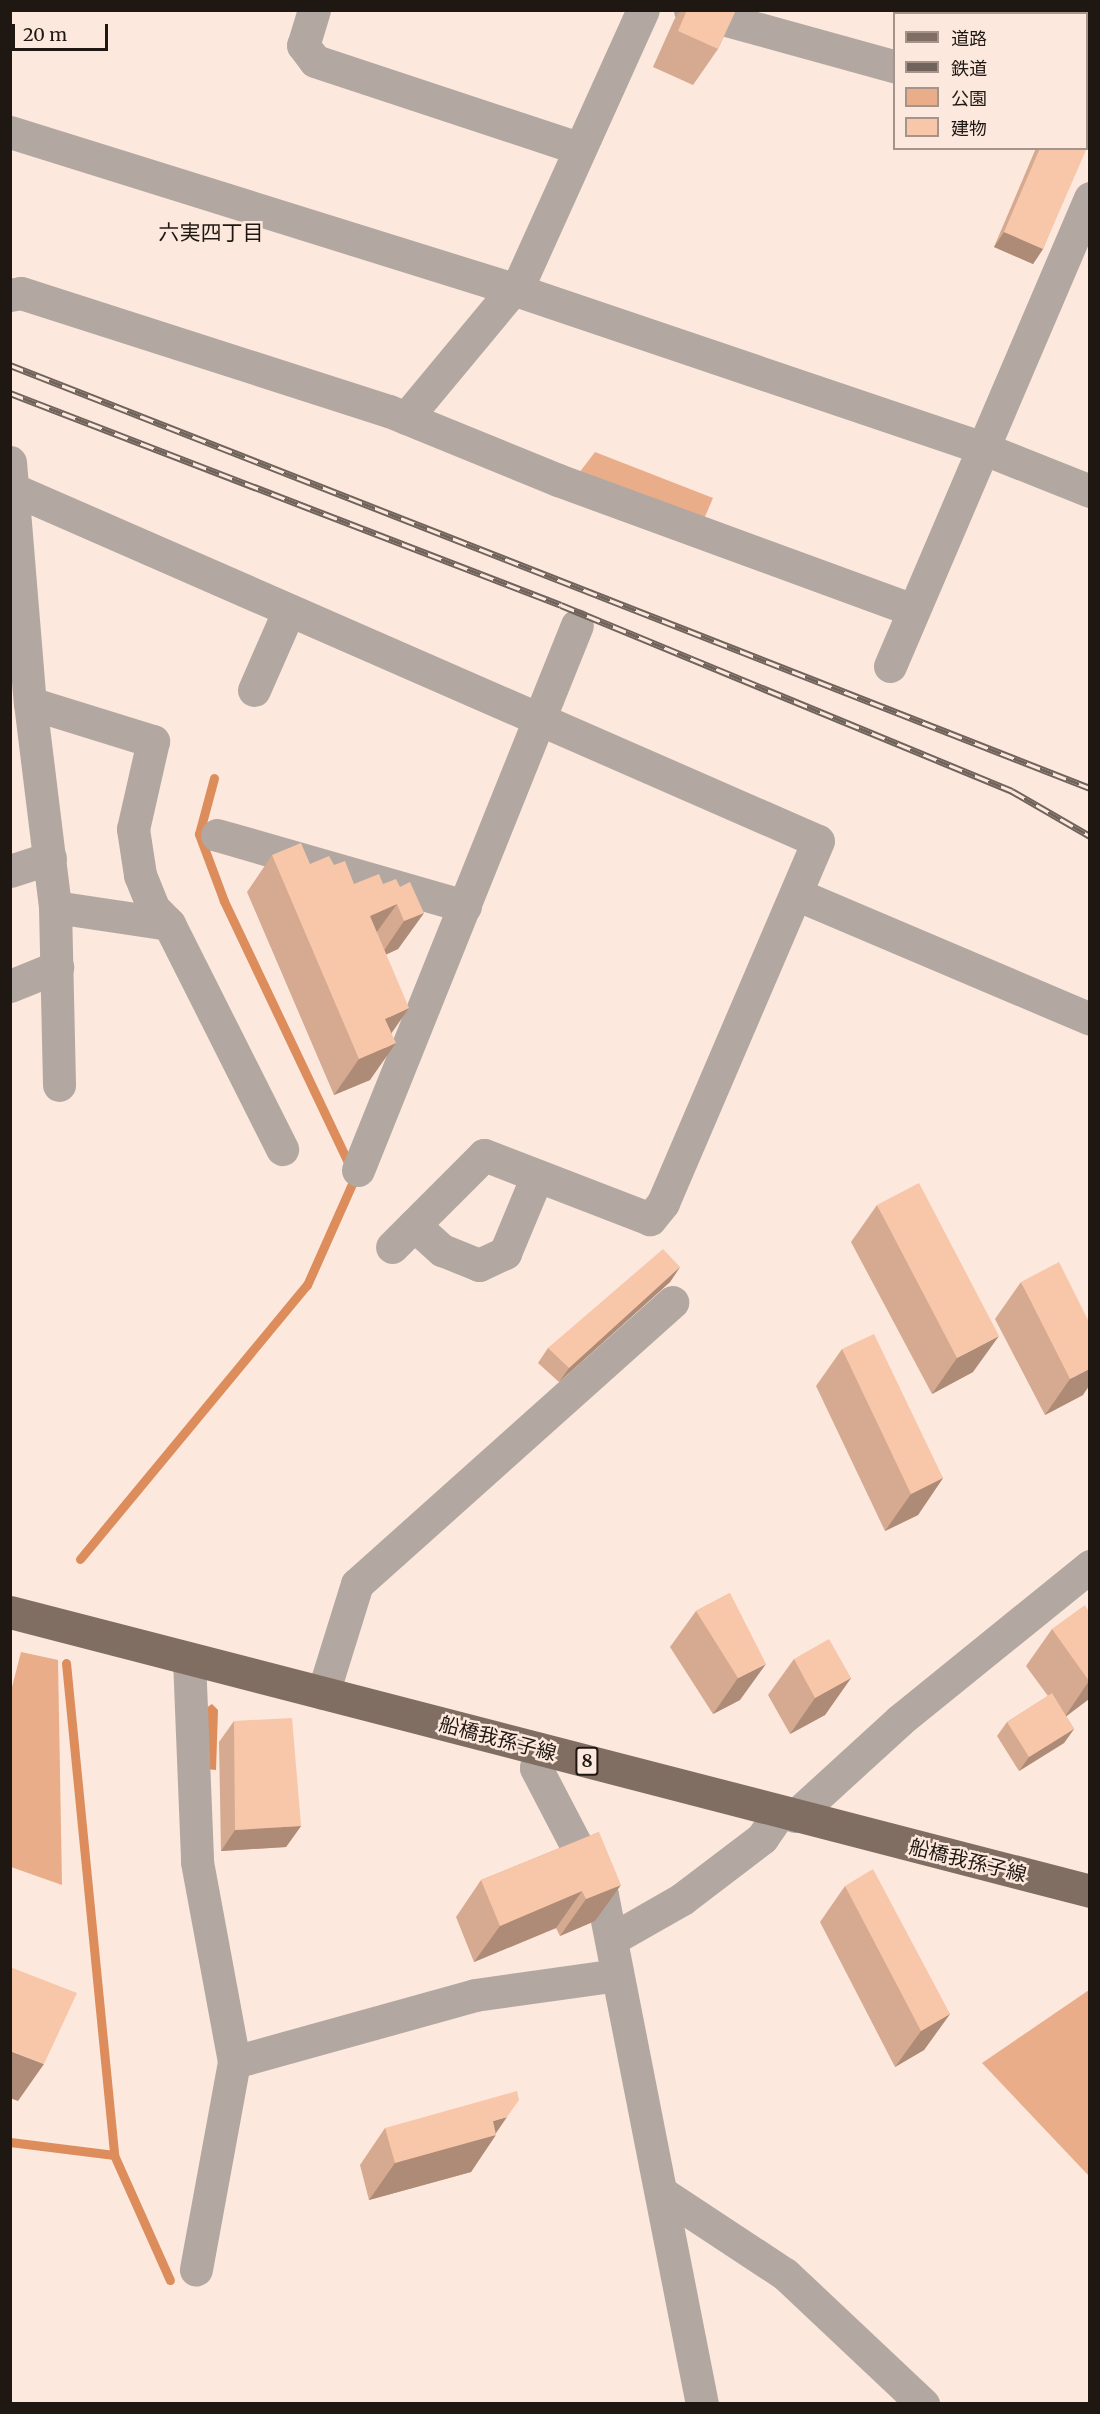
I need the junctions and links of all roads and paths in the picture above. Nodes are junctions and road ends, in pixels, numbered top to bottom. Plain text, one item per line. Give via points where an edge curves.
1 (314, 10) edge
2 (643, 10) edge
3 (690, 10) edge
4 (792, 23) edge
5 (893, 66) edge
6 (10, 132) edge
7 (578, 148) junction
8 (1089, 198) edge
9 (514, 290) junction
10 (10, 295) edge
11 (406, 418) junction
12 (982, 448) junction
13 (13, 476) edge
14 (1089, 491) edge
15 (16, 573) edge
16 (289, 610) junction
17 (913, 610) junction
18 (577, 625) dead end
19 (890, 666) dead end
20 (254, 690) dead end
21 (24, 713) edge
22 (539, 722) junction
23 (217, 835) dead end
24 (50, 858) junction
25 (10, 871) edge
26 (796, 894) junction
27 (465, 906) junction
28 (55, 907) junction
29 (169, 924) junction
30 (57, 967) junction
31 (10, 986) edge
32 (1089, 1019) edge
33 (60, 1085) dead end
34 (282, 1149) dead end
35 (358, 1170) dead end
36 (537, 1176) junction
37 (672, 1302) dead end
38 (1089, 1566) edge
39 (10, 1612) edge
40 (189, 1659) junction
41 (323, 1693) junction
42 (539, 1749) junction
43 (788, 1814) junction
44 (1089, 1891) edge
45 (612, 1939) junction
46 (617, 1975) junction
47 (234, 2062) junction
48 (662, 2193) junction
49 (196, 2270) dead end
50 (702, 2403) edge
51 (923, 2403) edge

1 - 7 street via 303,45 315,61
2 - 7 street
3 - 4 street
4 - 5 street
6 - 9 street
7 - 9 street
8 - 12 street
9 - 11 street
9 - 12 street
10 - 11 street via 33,297
11 - 17 street
12 - 14 street
12 - 17 street
13 - 15 street
13 - 16 street
15 - 21 street
16 - 20 street
16 - 22 street
17 - 19 street
18 - 22 street
21 - 24 street
21 - 29 street via 153,741 133,829 153,908
22 - 26 street via 818,841
22 - 27 street
23 - 27 street
24 - 25 street
24 - 28 street
26 - 32 street
26 - 36 street via 663,1203 650,1219
27 - 35 street
28 - 29 street
28 - 30 street
29 - 34 street
30 - 31 street
30 - 33 street
36 - 36 street via 484,1155 403,1236 479,1265 505,1253
37 - 41 street via 357,1584
38 - 43 street
39 - 40 main road, 船橋我孫子線 / 8
40 - 41 main road, 船橋我孫子線 / 8
40 - 47 street via 197,1862
41 - 42 main road, 船橋我孫子線 / 8
42 - 43 main road, 船橋我孫子線 / 8
42 - 45 street via 536,1768 589,1863
43 - 44 main road, 船橋我孫子線 / 8
43 - 45 street via 682,1899
45 - 46 street
46 - 47 street via 475,1995
46 - 48 street
47 - 49 street
48 - 50 street
48 - 51 street via 785,2274

